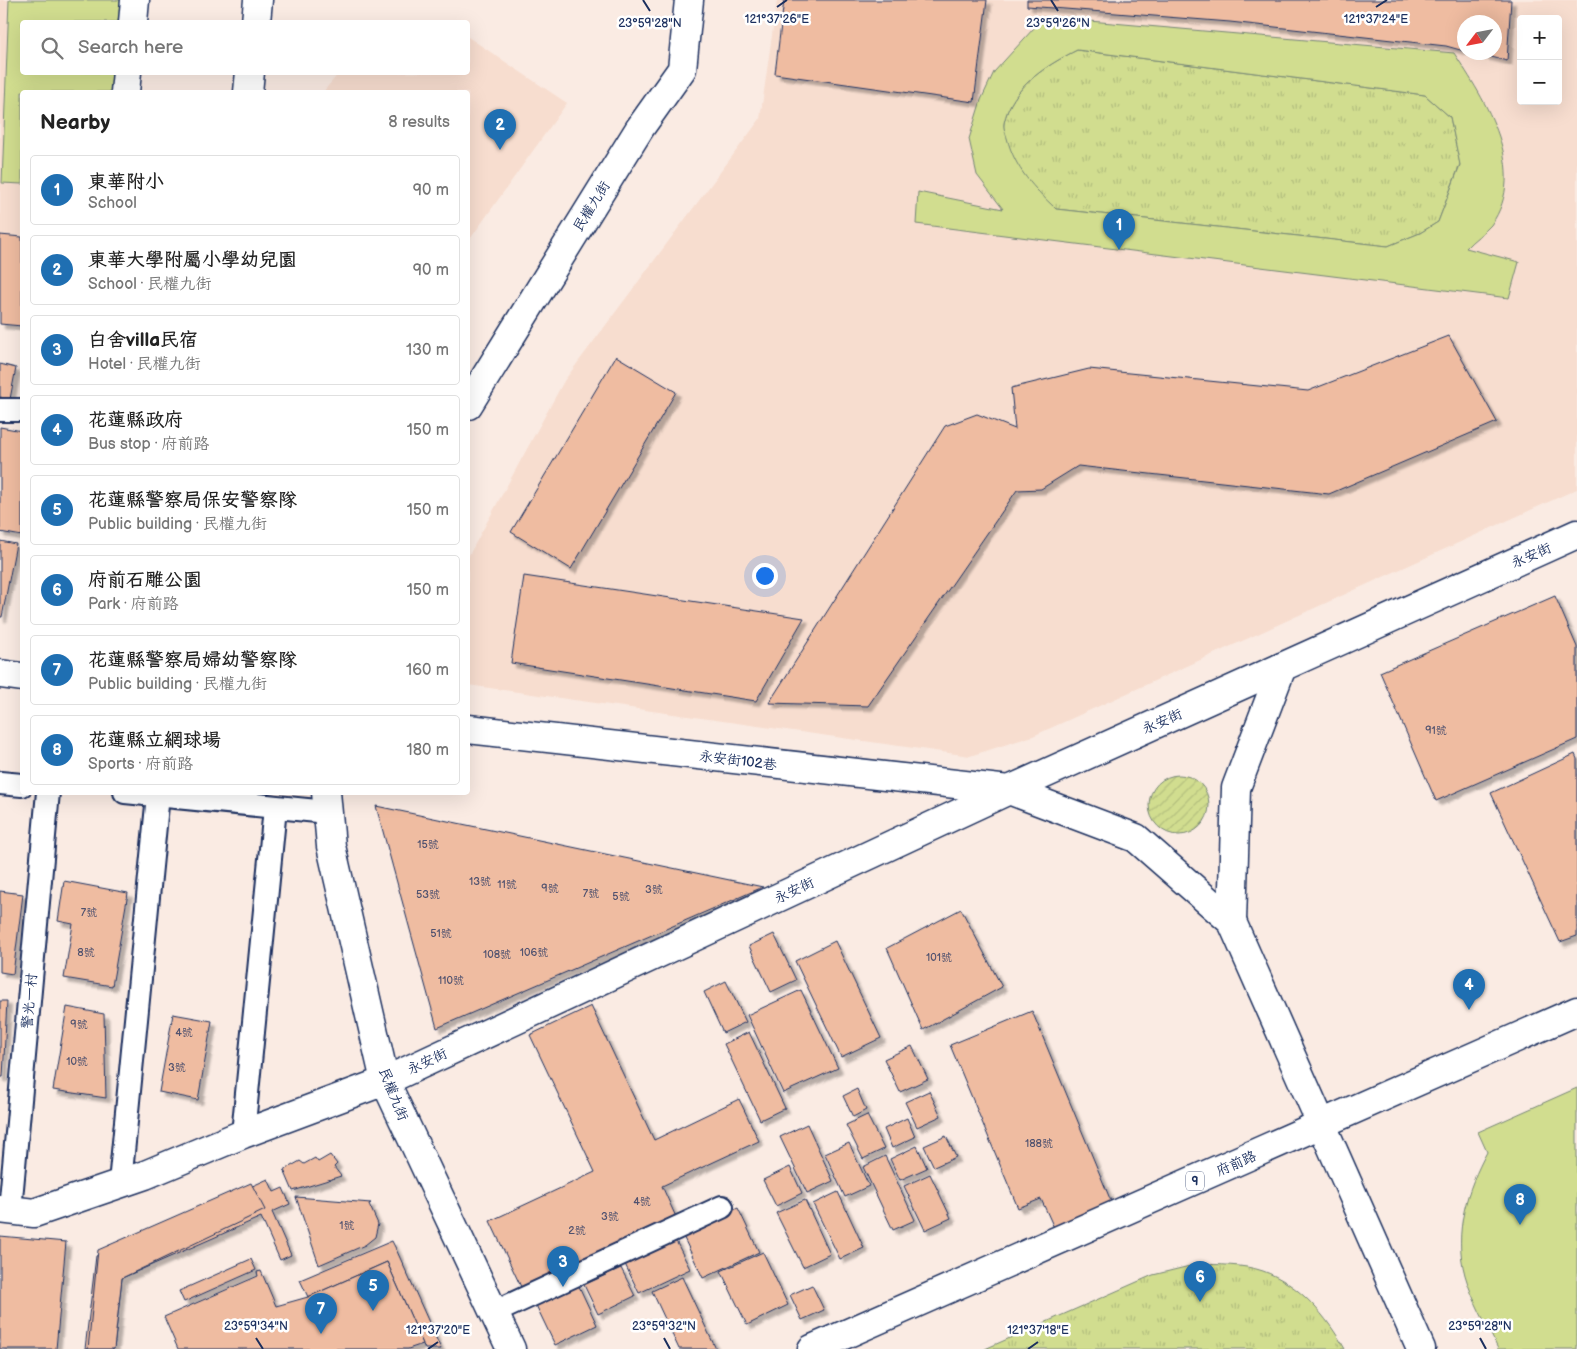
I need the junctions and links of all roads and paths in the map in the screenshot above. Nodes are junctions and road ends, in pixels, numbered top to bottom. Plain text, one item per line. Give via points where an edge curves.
1 (135, 0) edge
2 (258, 0) edge
3 (689, 0) edge
4 (133, 20) edge
5 (256, 20) edge
6 (128, 75) edge
7 (250, 75) edge
8 (125, 90) edge
9 (248, 90) edge
10 (470, 402) edge
11 (0, 410) edge
12 (20, 410) edge
13 (1577, 534) edge
14 (1282, 667) junction
15 (0, 674) edge
16 (20, 677) edge
17 (470, 729) edge
18 (0, 782) edge
19 (20, 784) edge
20 (1009, 790) junction
21 (48, 795) edge
22 (158, 795) joint
23 (326, 802) edge
24 (275, 808) junction
25 (1232, 922) junction
26 (1577, 1012) edge
27 (385, 1081) junction
28 (1322, 1125) junction
29 (243, 1134) junction
30 (120, 1183) junction
31 (722, 1207) dead end
32 (5, 1209) edge
33 (495, 1312) junction
34 (511, 1349) edge
35 (812, 1349) edge
36 (1421, 1349) edge

1 - 4 street
2 - 5 street
3 - 10 street, 民權九街 via 682,68 640,128
6 - 8 street
7 - 9 street
11 - 12 lane
13 - 14 street, 永安街
14 - 20 street, 永安街
14 - 25 street via 1236,788
15 - 16 street
17 - 20 street, 永安街102巷
18 - 19 lane
20 - 25 street, 永安街102巷 via 1136,838
20 - 27 street, 永安街
21 - 32 lane, 警光一村
22 - 24 lane
22 - 30 lane
23 - 24 lane
23 - 27 street, 民權九街 via 331,846
24 - 29 lane
25 - 28 street
26 - 28 street, 府前路 / 9
27 - 29 street, 永安街
27 - 33 street, 民權九街
28 - 35 street, 府前路 / 9
28 - 36 street
29 - 30 street, 永安街
30 - 32 street, 永安街 via 34,1213
31 - 33 lane
33 - 34 street, 民權九街

